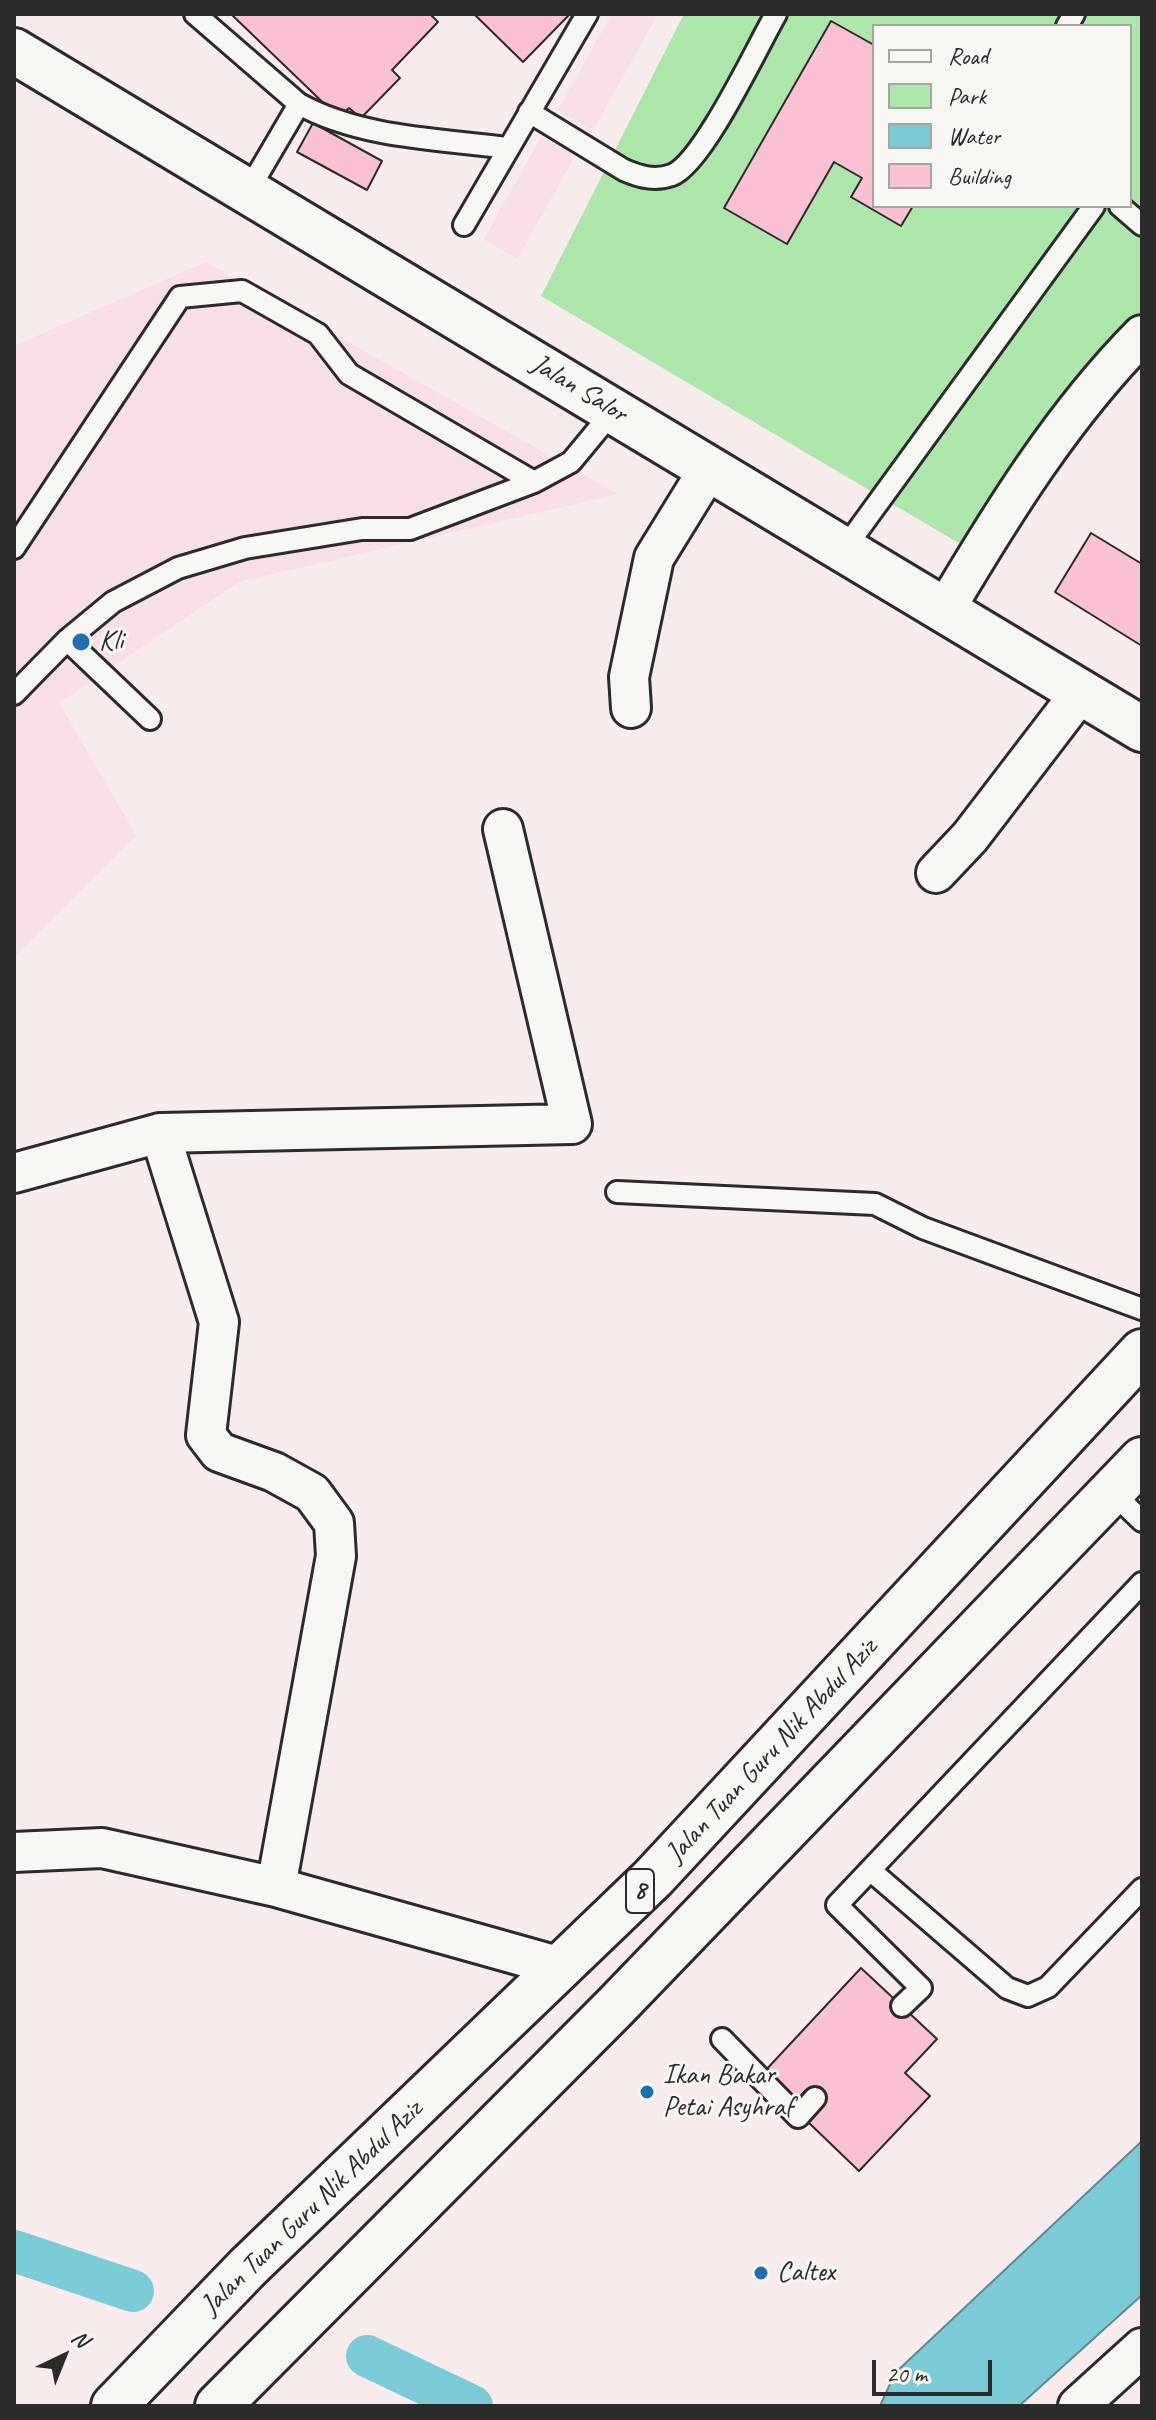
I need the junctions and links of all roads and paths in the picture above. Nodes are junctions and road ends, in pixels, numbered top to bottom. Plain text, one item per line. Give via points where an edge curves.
1 (195, 14) edge
2 (587, 14) edge
3 (776, 14) edge
4 (14, 51) edge
5 (299, 104) junction
6 (529, 112) junction
7 (508, 148) junction
8 (248, 191) junction
9 (1093, 208) edge
10 (1122, 208) edge
11 (464, 225) dead end
12 (1142, 225) edge
13 (1142, 335) edge
14 (614, 410) junction
15 (710, 467) junction
16 (534, 482) junction
17 (14, 548) edge
18 (845, 548) junction
19 (946, 608) junction
20 (67, 640) junction
21 (16, 688) edge
22 (1081, 692) junction
23 (631, 708) dead end
24 (150, 719) dead end
25 (1142, 729) edge
26 (503, 829) dead end
27 (936, 873) dead end
28 (160, 1133) junction
29 (14, 1173) edge
30 (617, 1192) dead end
31 (1142, 1309) edge
32 (1142, 1352) edge
33 (1142, 1460) edge
34 (1127, 1506) edge
35 (1142, 1583) edge
36 (14, 1852) edge
37 (870, 1870) junction
38 (276, 1887) junction
39 (1142, 1889) edge
40 (561, 1967) junction
41 (902, 2006) dead end
42 (722, 2039) dead end
43 (815, 2098) dead end
44 (1142, 2348) edge
45 (114, 2406) edge
46 (218, 2406) edge
47 (1078, 2406) edge

1 - 5 lane
2 - 6 lane
3 - 6 lane via 698,151 674,174 640,177
4 - 8 main road, Jalan Salor
5 - 7 lane via 359,128
5 - 8 lane
6 - 7 lane
7 - 11 lane
8 - 14 main road, Jalan Salor
9 - 18 lane
10 - 12 lane
13 - 19 street via 1046,451
14 - 15 main road, Jalan Salor
14 - 16 lane via 571,462
15 - 18 main road, Jalan Salor
15 - 23 street via 654,558 629,677
16 - 17 lane via 349,374 318,334 242,291 180,297
16 - 20 lane via 410,529 362,529 245,548 178,568 113,602
18 - 19 main road, Jalan Salor
19 - 22 main road, Jalan Salor
20 - 21 lane
20 - 24 lane
22 - 25 main road, Jalan Salor
22 - 27 street via 970,837
26 - 28 street via 572,1124
28 - 29 street
28 - 38 street via 219,1322 206,1435 219,1452 312,1493 334,1523 336,1556
30 - 31 lane via 875,1204 923,1228
32 - 40 main road, Jalan Tuan Guru Nik Abdul Aziz / 8 via 663,1867
33 - 34 main road, 8
34 - 46 main road, 8 via 616,2006
35 - 37 lane
36 - 38 street via 102,1848
37 - 39 lane via 1007,1988 1028,1996 1048,1987
37 - 41 lane via 837,1905 921,1988
38 - 40 street
40 - 45 main road, Jalan Tuan Guru Nik Abdul Aziz / 8 via 248,2267
42 - 43 lane via 798,2117
44 - 47 street

